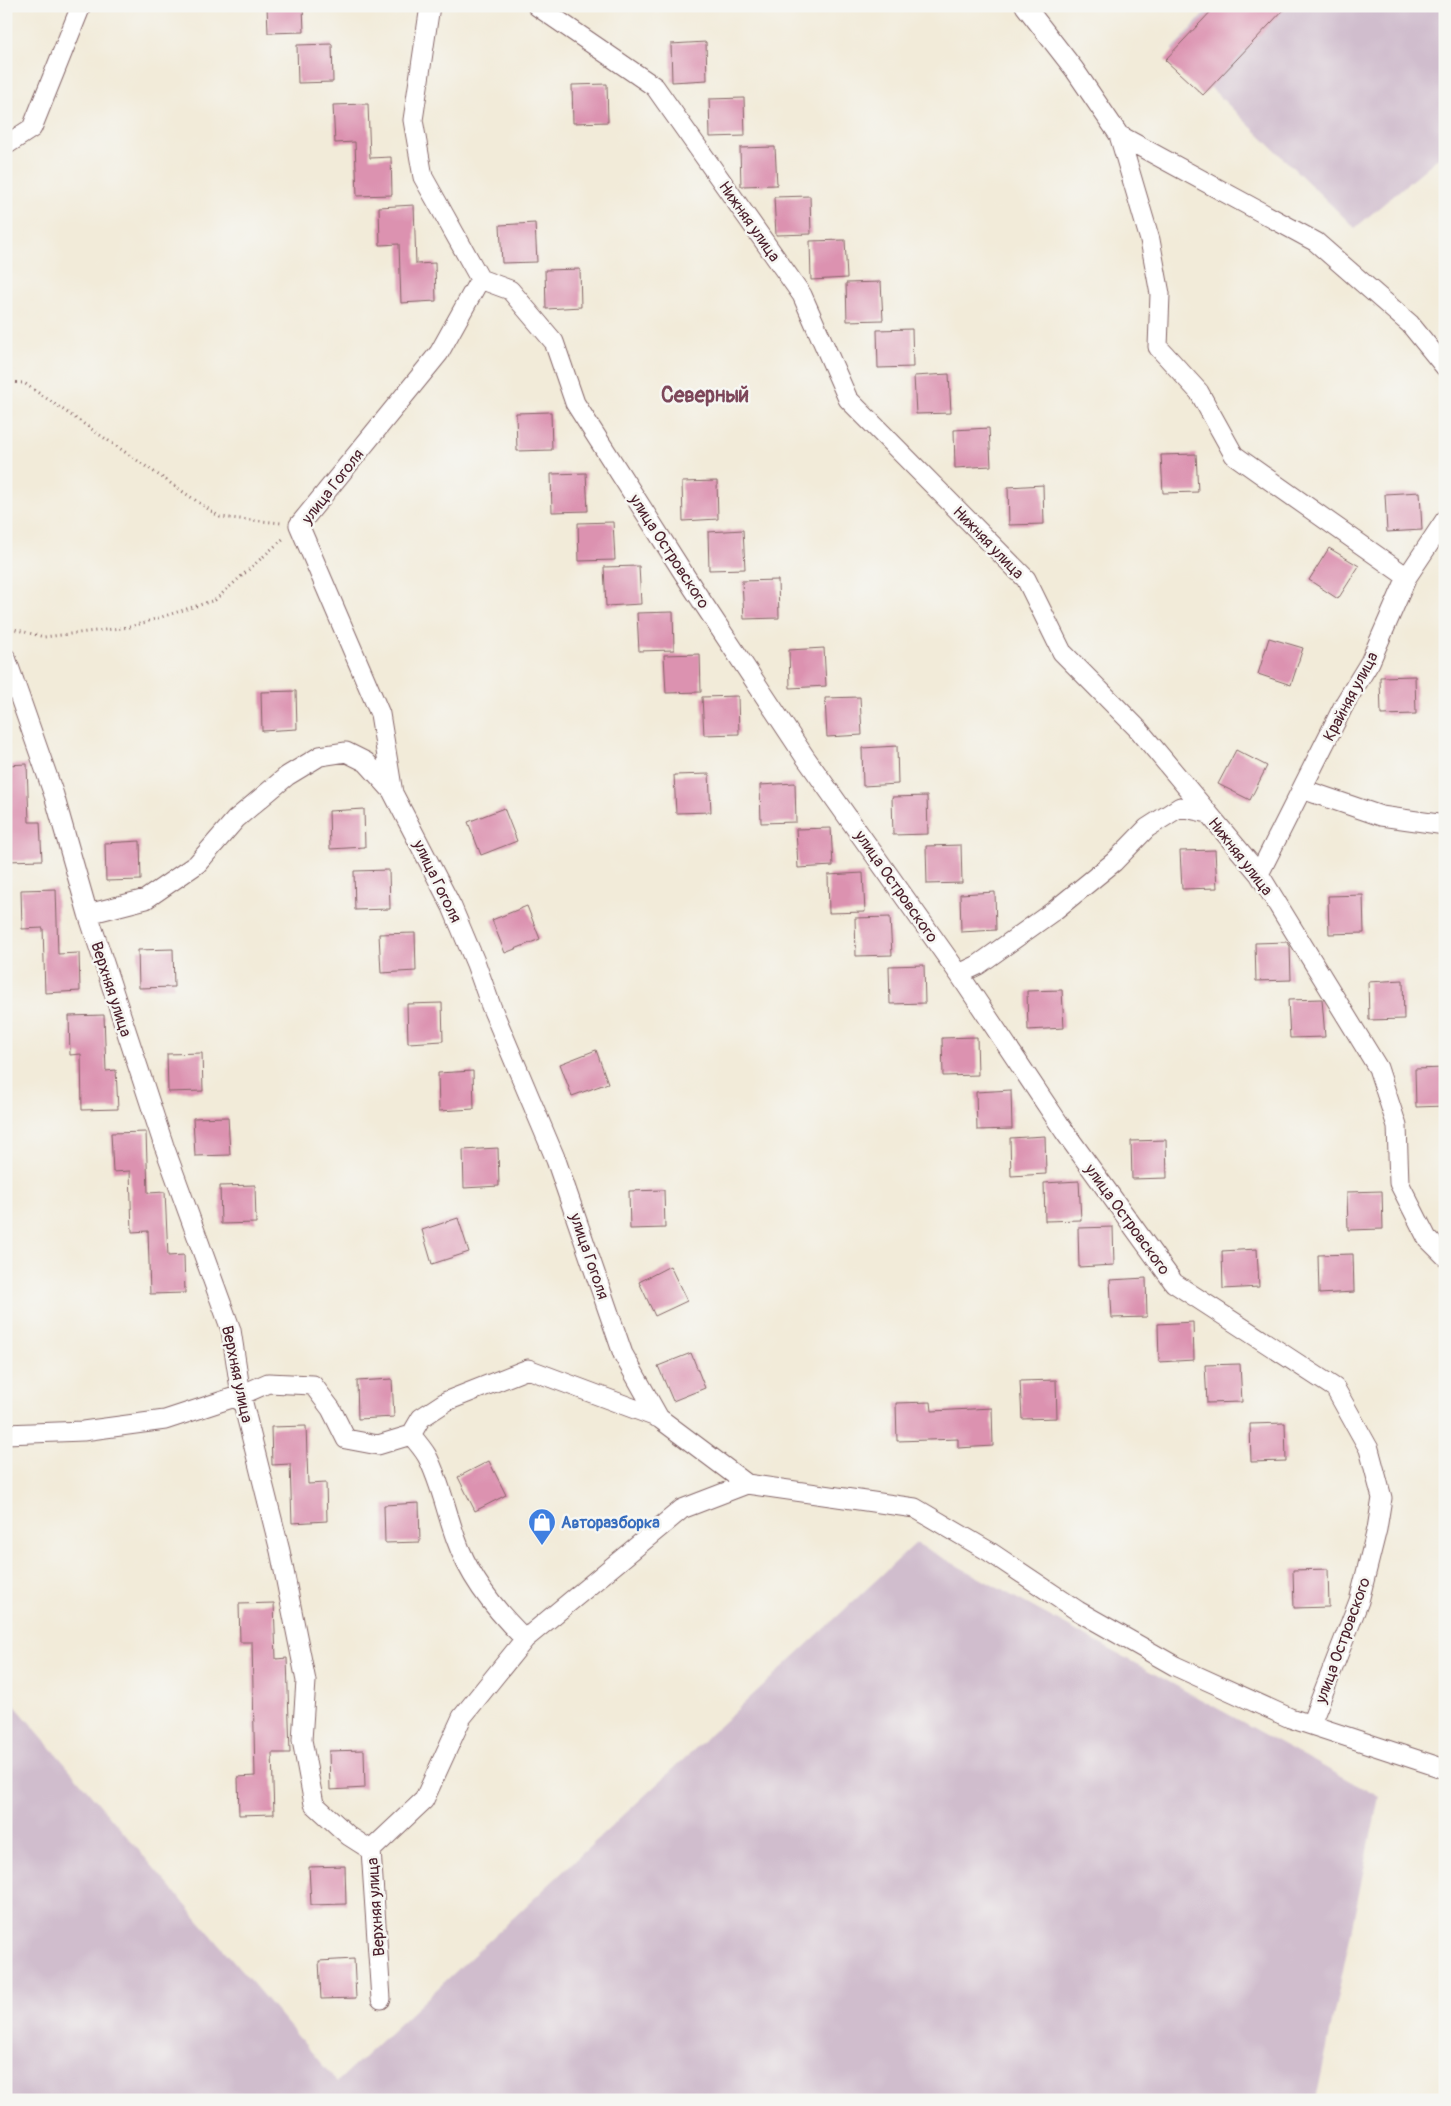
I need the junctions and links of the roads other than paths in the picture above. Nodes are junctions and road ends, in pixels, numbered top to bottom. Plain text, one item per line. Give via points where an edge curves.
1 (81, 6) edge
2 (430, 6) edge
3 (537, 6) edge
4 (1025, 6) edge
5 (1119, 135) junction
6 (6, 145) edge
7 (480, 279) junction
8 (1445, 367) edge
9 (1445, 520) edge
10 (1407, 577) junction
11 (6, 658) edge
12 (1302, 789) junction
13 (393, 793) junction
14 (1208, 813) junction
15 (1445, 825) edge
16 (1259, 874) junction
17 (88, 914) junction
18 (959, 974) junction
19 (1445, 1256) edge
20 (241, 1395) junction
21 (660, 1418) junction
22 (6, 1434) edge
23 (411, 1435) junction
24 (747, 1484) junction
25 (525, 1640) junction
26 (1311, 1724) junction
27 (1445, 1769) edge
28 (372, 1850) junction
29 (381, 1999) dead end

1 - 6 street via 32,128
2 - 7 street via 412,120 423,177
3 - 14 street, Нижняя улица via 655,87 802,295 848,399 1026,580 1062,652 1138,729
4 - 5 street
5 - 8 street via 1316,242 1410,324
5 - 10 street via 1150,240 1160,294 1158,347 1199,392 1234,455
7 - 13 street, улица Гоголя via 439,353 299,525 380,714
7 - 18 street, улица Островского via 510,290 554,342 575,403 693,588 806,757
9 - 10 street, Крайняя улица
10 - 12 street, Крайняя улица via 1370,662 1345,703
11 - 17 street, Верхняя улица via 54,795
12 - 15 street via 1381,816
12 - 16 street, Крайняя улица
13 - 17 street via 366,762 346,752 320,756 287,776 236,819 197,864 146,899
13 - 21 street, улица Гоголя via 452,907 556,1160 623,1354
14 - 16 street, Нижняя улица
14 - 18 street via 1180,807 1147,828 1114,862 1055,910 978,965
16 - 19 street, Нижняя улица via 1378,1068 1397,1126 1399,1183 1427,1238
17 - 20 street, Верхняя улица via 164,1146 231,1330
18 - 26 street, улица Островского via 1064,1132 1174,1282 1335,1388 1369,1449 1382,1498 1377,1530 1359,1601
20 - 22 street via 164,1420 83,1431
20 - 23 street via 268,1383 313,1385 331,1409 346,1439 378,1445
20 - 28 street, Верхняя улица via 280,1551 306,1681 302,1740 314,1804 349,1836
21 - 23 street via 528,1369 447,1401 421,1418
21 - 24 street, улица Гоголя
23 - 25 street via 427,1454 457,1541 475,1577 505,1620
24 - 25 street via 682,1509
24 - 26 street via 915,1508 990,1552 1078,1611 1175,1666 1290,1718
25 - 28 street via 462,1717 424,1800
26 - 27 street
28 - 29 street, Верхняя улица

